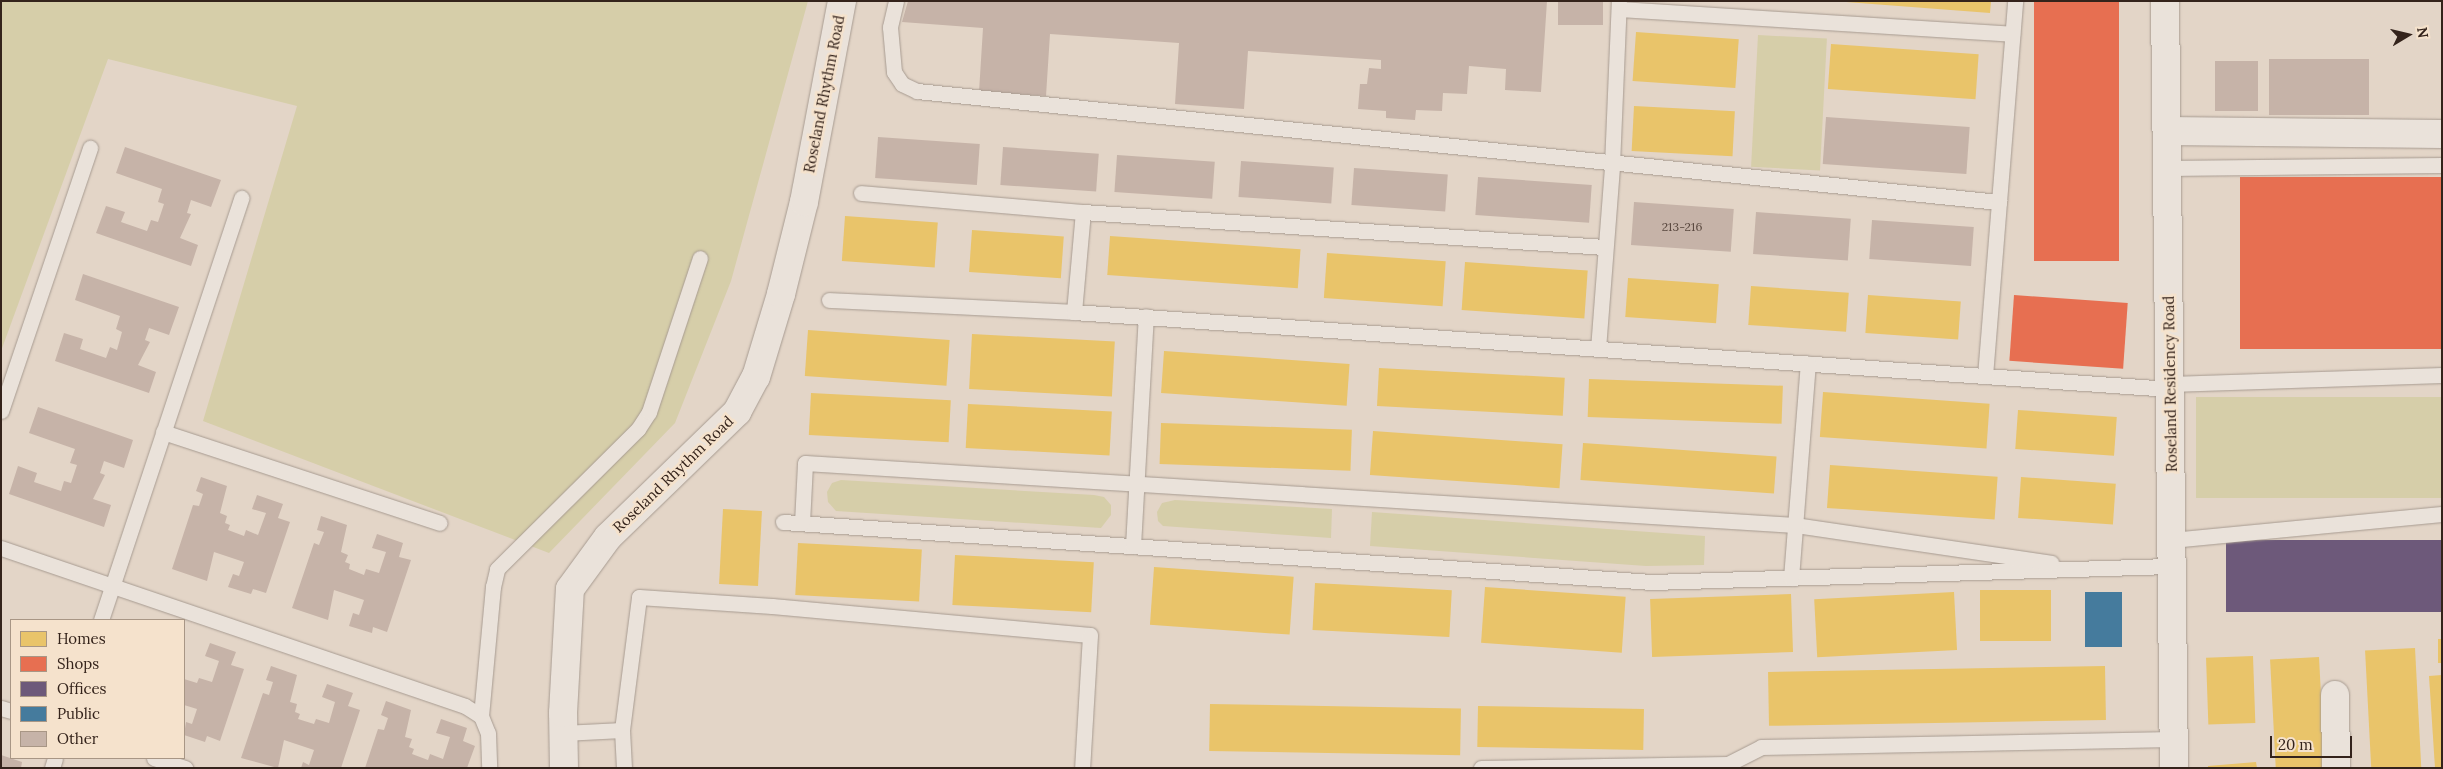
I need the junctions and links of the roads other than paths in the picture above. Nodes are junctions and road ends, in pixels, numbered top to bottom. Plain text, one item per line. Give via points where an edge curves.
1 (842, 1) edge
2 (896, 1) edge
3 (2015, 1) edge
4 (2166, 1) edge
5 (1619, 5) edge
6 (2012, 34) dead end
7 (2167, 131) junction
8 (2442, 134) edge
9 (90, 148) dead end
10 (1612, 165) junction
11 (2442, 165) edge
12 (2167, 168) junction
13 (861, 193) dead end
14 (241, 198) dead end
15 (1999, 202) dead end
16 (1083, 212) junction
17 (1604, 247) junction
18 (700, 258) dead end
19 (829, 300) dead end
20 (1074, 312) junction
21 (1146, 316) junction
22 (1598, 348) junction
23 (1808, 364) junction
24 (7, 374) edge
25 (2442, 375) edge
26 (1985, 376) junction
27 (2170, 386) junction
28 (1, 411) edge
29 (163, 432) junction
30 (1136, 484) junction
31 (2442, 514) edge
32 (783, 522) dead end
33 (438, 523) dead end
34 (802, 523) junction
35 (1795, 525) junction
36 (1133, 546) junction
37 (1, 548) edge
38 (2171, 553) junction
39 (2090, 569) junction
40 (1791, 578) junction
41 (112, 584) junction
42 (101, 619) edge
43 (2335, 695) dead end
44 (481, 716) junction
45 (622, 730) junction
46 (564, 733) junction
47 (2174, 739) junction
48 (157, 759) edge
49 (1729, 766) edge
50 (185, 768) edge
51 (489, 768) edge
52 (564, 768) edge
53 (624, 768) edge
54 (1082, 768) edge
55 (1482, 768) edge
56 (2174, 768) edge
57 (2336, 768) edge

1 - 46 street, Roseland Rhythm Road via 804,202 756,377 736,412 608,537 570,589
2 - 10 lane via 890,27 894,72 902,84 917,91
3 - 26 lane
4 - 7 street, Roseland Residency Road
5 - 6 lane
5 - 10 lane
7 - 8 street
7 - 12 street, Roseland Residency Road
9 - 24 lane
10 - 15 lane
10 - 17 lane
11 - 12 lane
12 - 27 street, Roseland Residency Road
13 - 16 lane
14 - 29 lane
16 - 17 lane
16 - 20 lane
17 - 22 lane
18 - 44 lane via 649,412 638,429 498,570 493,587
19 - 20 lane
20 - 21 lane
21 - 22 lane
21 - 30 lane
22 - 23 lane
23 - 26 lane
23 - 35 lane
24 - 28 lane
25 - 27 lane
26 - 27 lane
27 - 38 street, Roseland Residency Road
29 - 33 lane
29 - 41 lane
30 - 34 lane via 805,463
30 - 35 lane
30 - 36 lane
31 - 38 lane
32 - 34 lane
34 - 36 lane
35 - 39 lane
35 - 40 lane
36 - 40 lane via 1652,582
37 - 41 lane
38 - 39 lane
38 - 47 street, Roseland Residency Road
39 - 40 lane
41 - 42 lane
41 - 44 lane via 465,706
43 - 57 street
44 - 51 lane via 488,733
45 - 46 lane
45 - 53 lane
45 - 54 lane via 639,597 772,606 1090,635
46 - 52 street, Roseland Rhythm Road
47 - 49 lane via 1761,747
47 - 56 street, Roseland Residency Road
48 - 50 lane
49 - 55 lane

